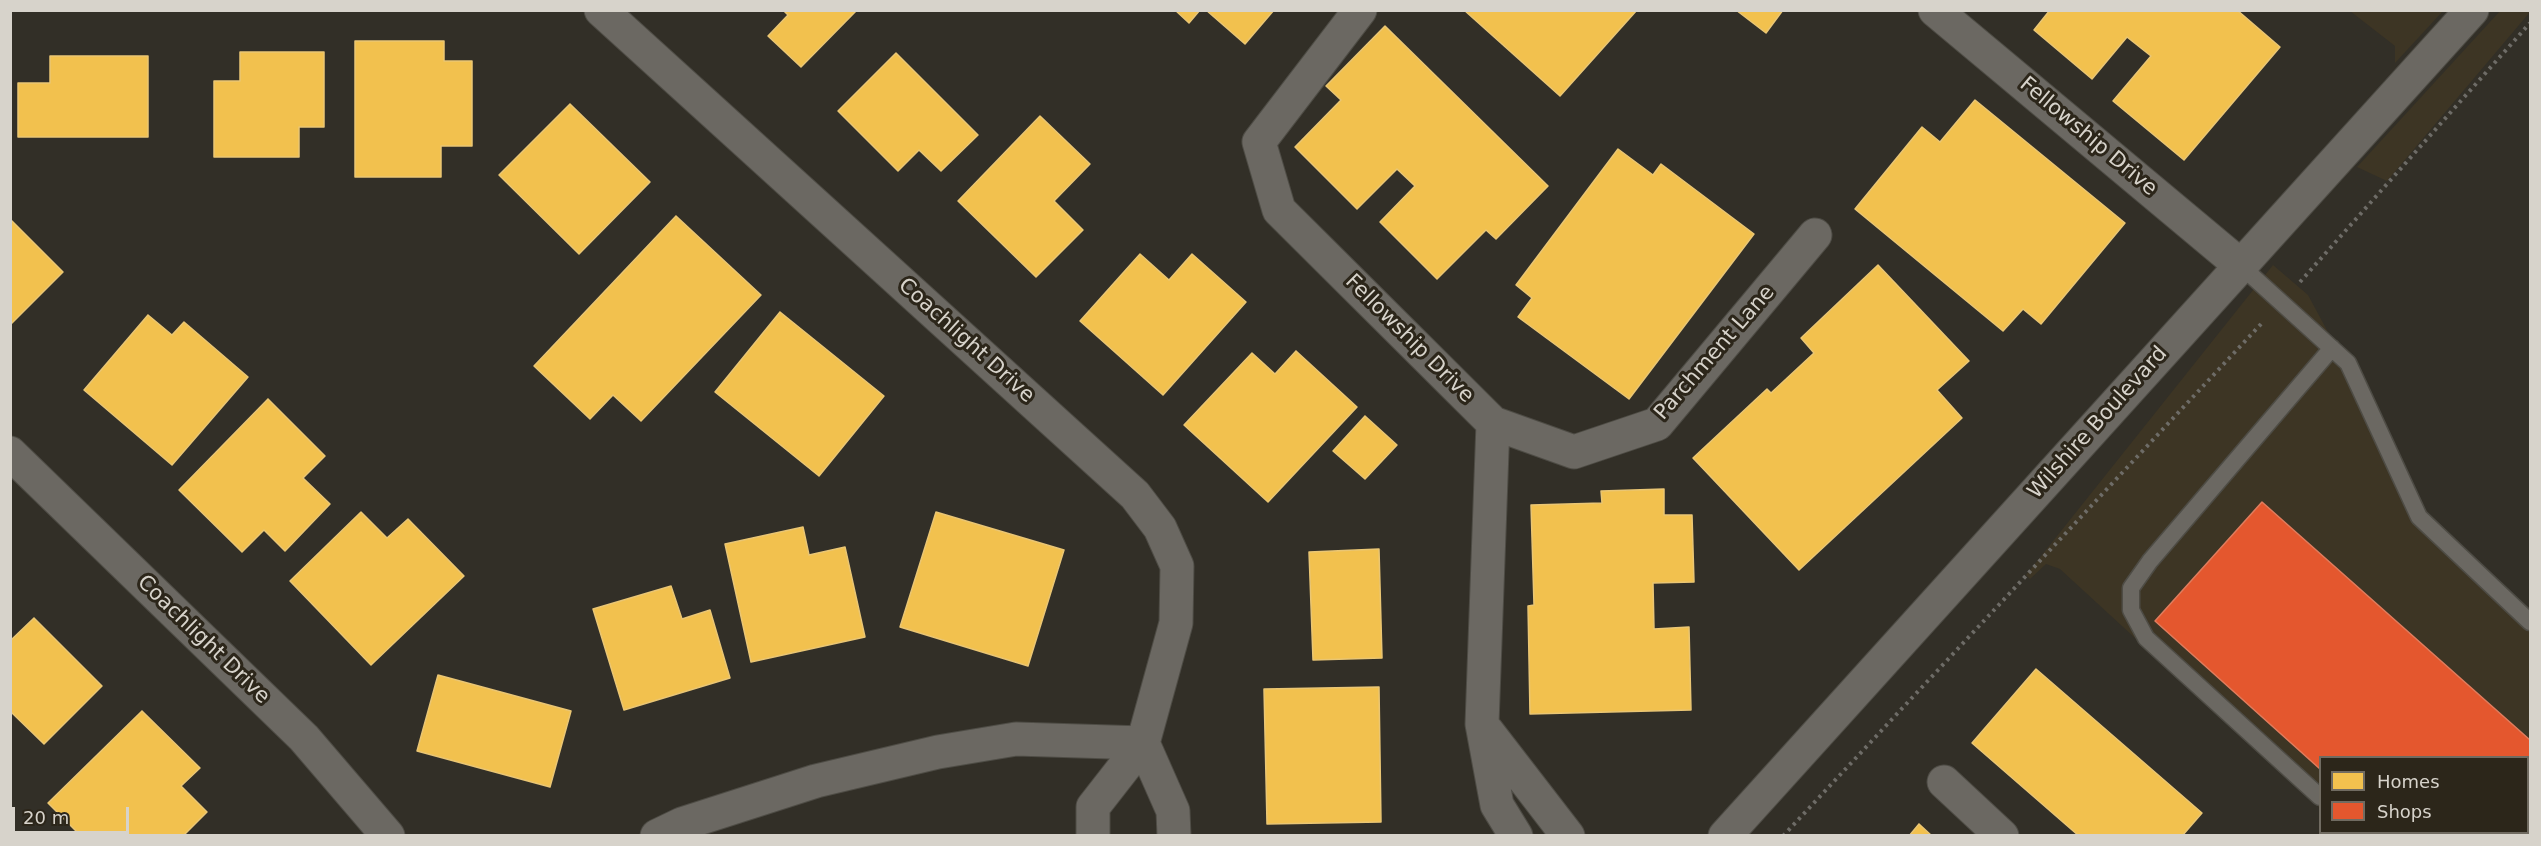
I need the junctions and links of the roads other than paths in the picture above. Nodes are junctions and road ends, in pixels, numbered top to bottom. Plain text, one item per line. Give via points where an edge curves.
1 (601, 10) edge
2 (1360, 10) edge
3 (1935, 10) edge
4 (2472, 10) edge
5 (1815, 235) dead end
6 (2240, 265) junction
7 (2332, 348) junction
8 (1493, 423) junction
9 (10, 453) edge
10 (2530, 622) edge
11 (1482, 724) junction
12 (1143, 742) junction
13 (1944, 782) dead end
14 (2319, 796) edge
15 (388, 836) edge
16 (657, 836) edge
17 (1093, 836) edge
18 (1174, 836) edge
19 (1516, 836) edge
20 (1568, 836) edge
21 (1725, 836) edge
22 (2002, 836) edge

1 - 12 street, Coachlight Drive via 1135,495 1160,528 1177,566 1176,623
2 - 8 street, Fellowship Drive via 1259,142 1279,210
3 - 6 street, Fellowship Drive
4 - 6 street, Wilshire Boulevard
5 - 8 street, Parchment Lane via 1657,424 1574,452
6 - 7 lane
6 - 21 street, Wilshire Boulevard
7 - 10 lane via 2348,363 2419,517
7 - 14 lane via 2131,588 2131,610 2146,638
8 - 11 street
9 - 15 street, Coachlight Drive via 304,738
11 - 19 street via 1497,805
11 - 20 street
12 - 16 street via 1016,739 938,752 816,781 682,824
12 - 17 street, Coachlight Drive via 1093,807
12 - 18 street via 1173,810
13 - 22 street

